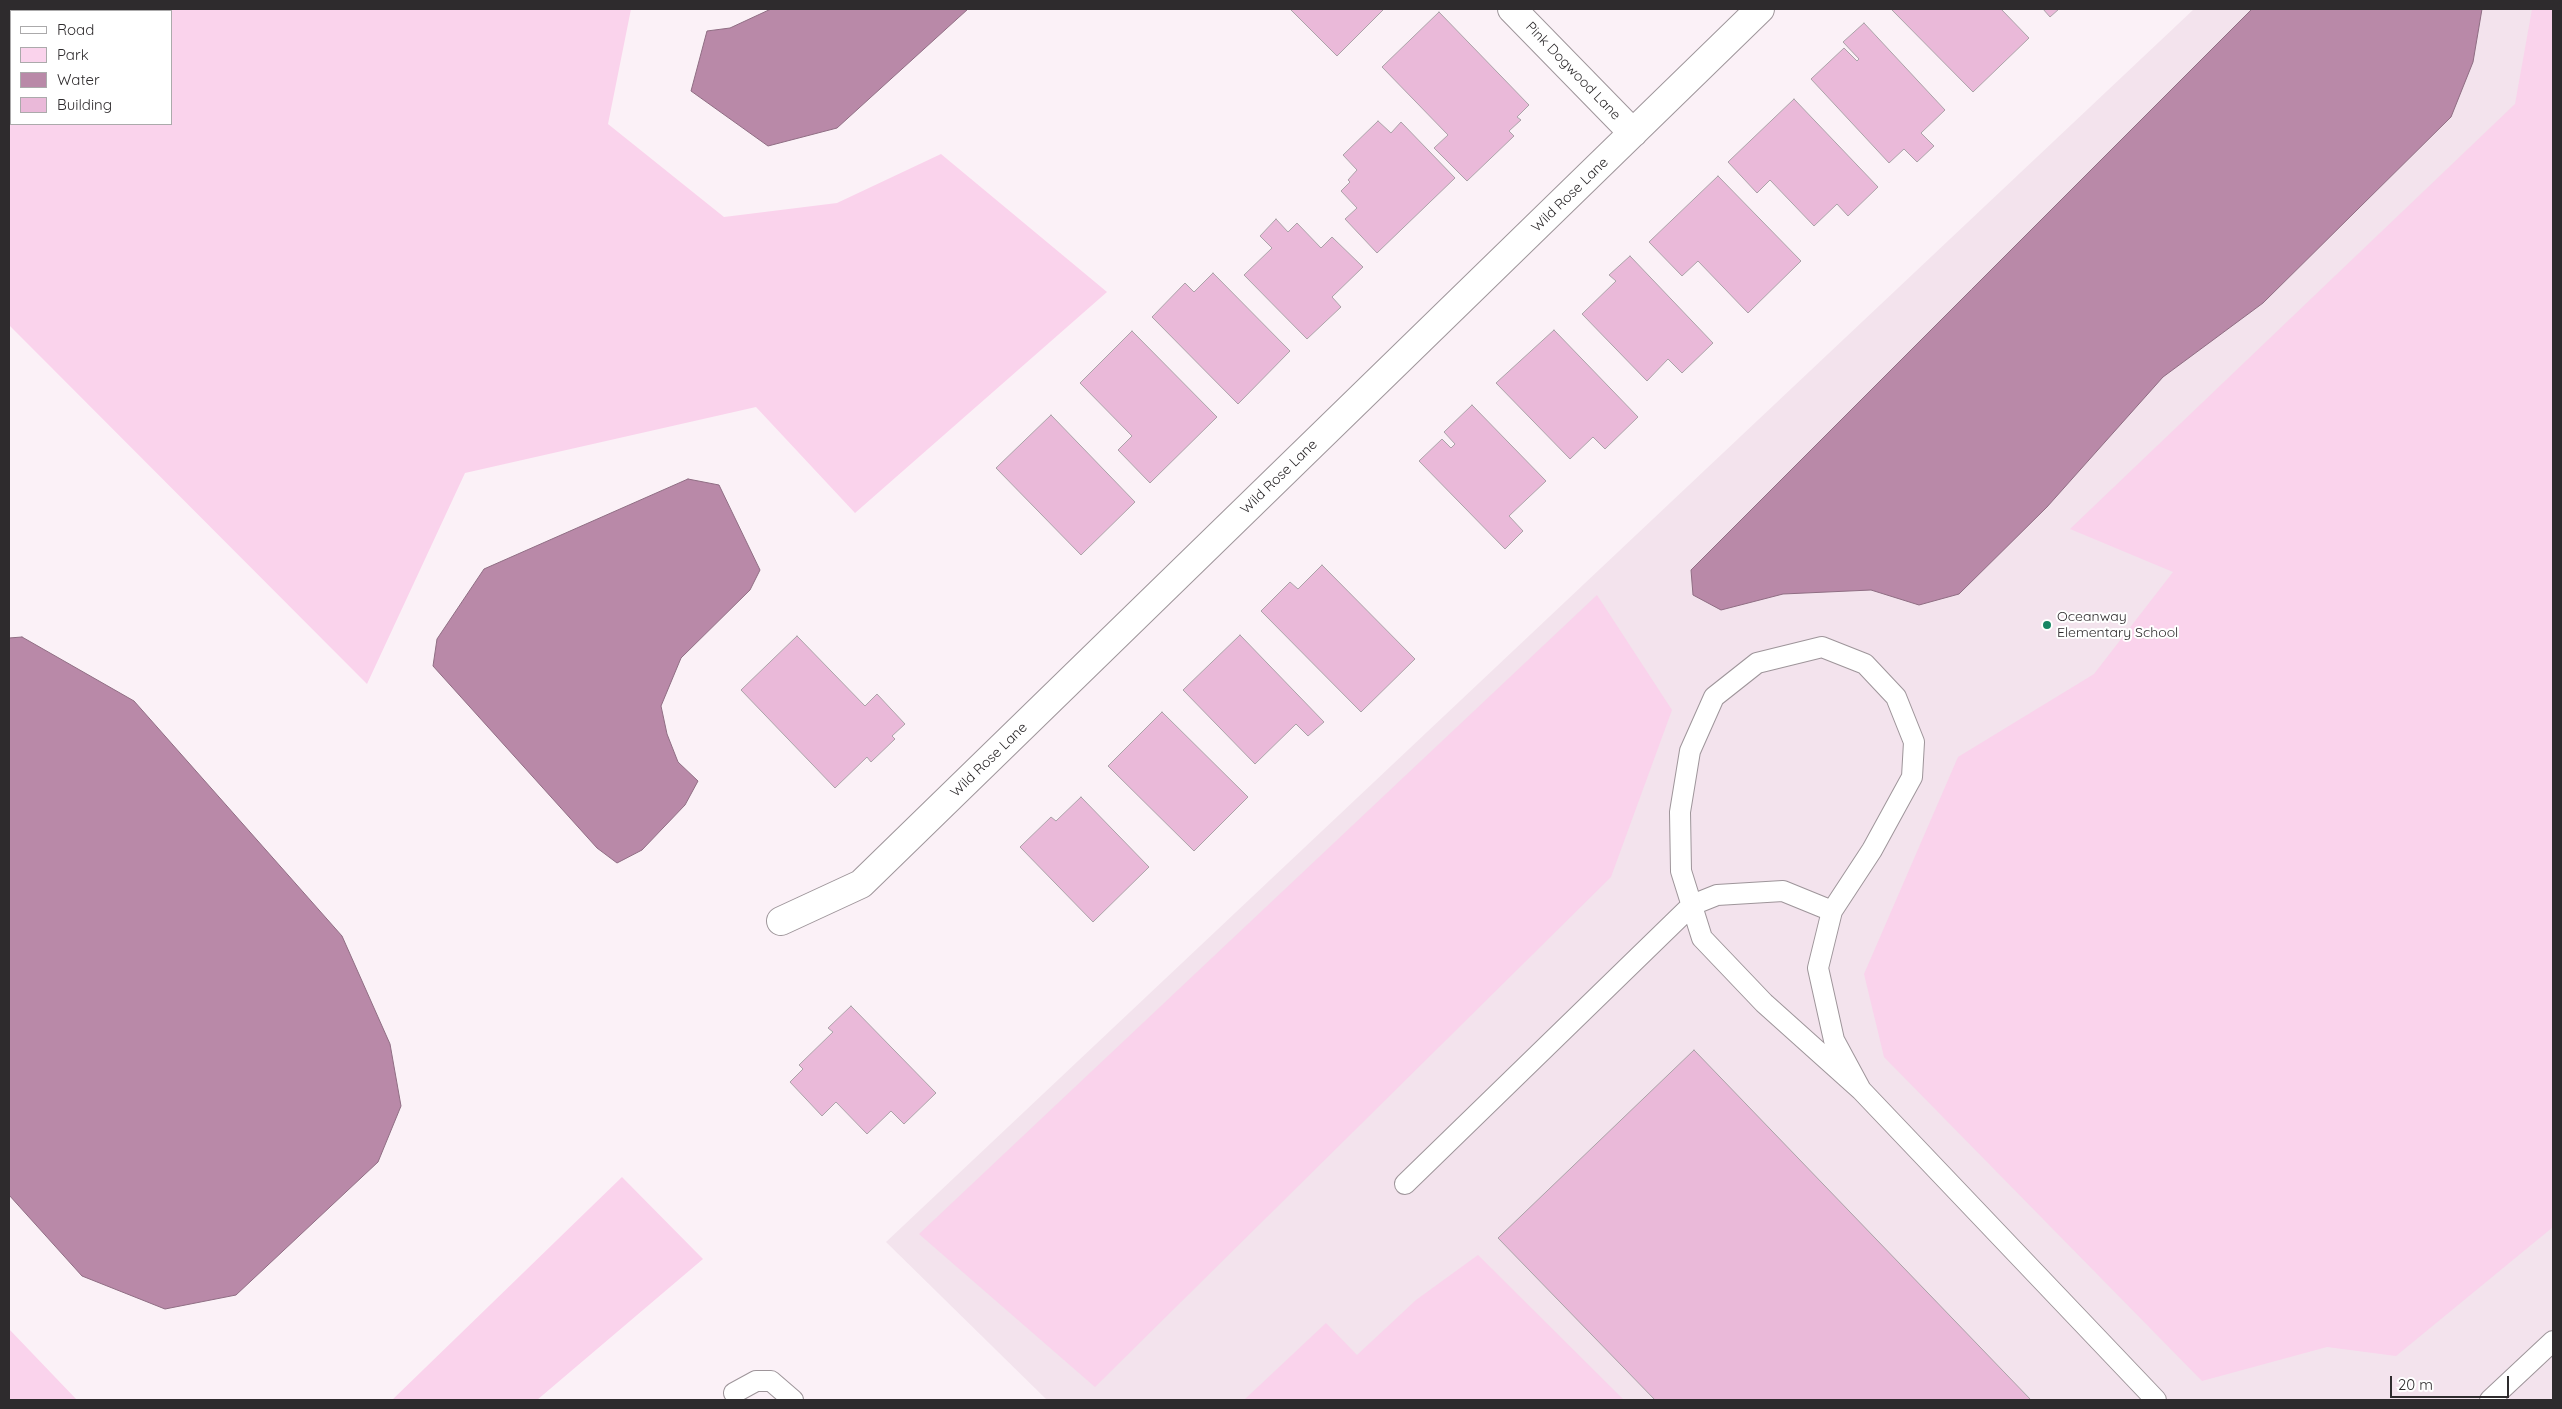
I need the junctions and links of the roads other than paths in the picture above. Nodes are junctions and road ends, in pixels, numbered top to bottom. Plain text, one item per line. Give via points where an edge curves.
1 (1512, 9) edge
2 (1760, 9) edge
3 (1633, 132) junction
4 (1692, 906) junction
5 (1832, 911) junction
6 (781, 921) dead end
7 (1861, 1090) junction
8 (1405, 1184) dead end
9 (2553, 1342) edge
10 (734, 1393) dead end
11 (792, 1400) edge
12 (2156, 1400) edge
13 (2490, 1400) edge

1 - 3 street, Pink Dogwood Lane
2 - 3 street, Wild Rose Lane
3 - 6 street, Wild Rose Lane via 861,884
4 - 5 lane via 1717,895 1783,891
4 - 5 lane via 1681,871 1680,812 1690,751 1714,698 1757,663 1822,647 1865,664 1896,697 1914,742 1912,776 1872,850
4 - 7 lane via 1702,938 1764,1002
4 - 8 lane
5 - 7 lane via 1818,968 1834,1040
7 - 12 lane
9 - 13 lane
10 - 11 lane via 756,1381 770,1381

